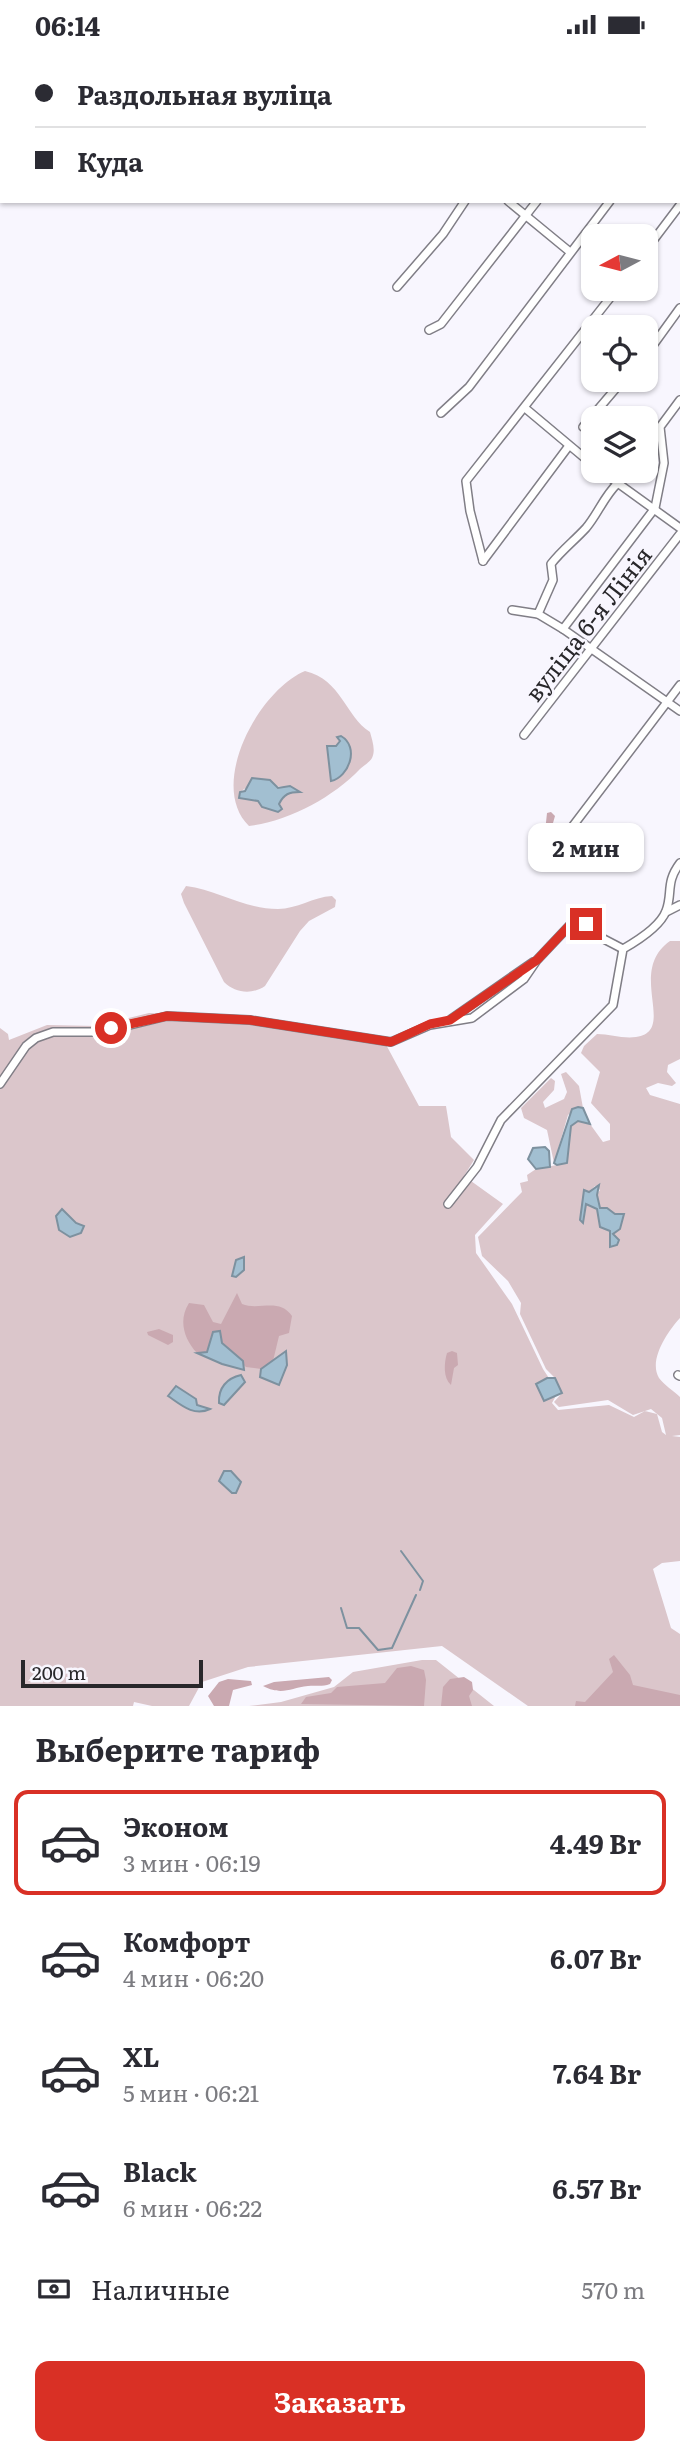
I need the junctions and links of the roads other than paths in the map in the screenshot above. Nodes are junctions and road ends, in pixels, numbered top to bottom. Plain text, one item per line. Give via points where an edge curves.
1 (464, 203) edge
2 (510, 203) edge
3 (535, 203) edge
4 (608, 203) edge
5 (680, 205) edge
6 (525, 216) junction
7 (658, 234) edge
8 (570, 252) junction
9 (397, 287) dead end
10 (608, 301) edge
11 (680, 308) edge
12 (429, 330) dead end
13 (658, 338) edge
14 (613, 392) edge
15 (680, 400) edge
16 (601, 406) edge
17 (525, 408) junction
18 (441, 412) dead end
19 (568, 447) junction
20 (581, 456) edge
21 (618, 483) joint
22 (655, 508) junction
23 (680, 528) edge
24 (680, 534) edge
25 (512, 610) dead end
26 (538, 614) junction
27 (563, 629) junction
28 (592, 651) junction
29 (680, 685) edge
30 (667, 702) junction
31 (680, 711) edge
32 (524, 735) dead end
33 (550, 856) dead end
34 (680, 863) edge
35 (680, 905) edge
36 (666, 912) junction
37 (623, 949) junction
38 (0, 1084) edge
39 (448, 1204) dead end

1 - 9 street
2 - 6 street
3 - 6 street
4 - 8 street
5 - 7 street
6 - 8 street
6 - 12 street via 441,324
8 - 18 street via 469,387
10 - 17 street
11 - 13 street
14 - 16 street
15 - 22 street via 660,427 664,463
17 - 19 street
17 - 19 street via 466,481 483,561
19 - 20 street
21 - 22 street
21 - 26 street via 586,528 551,564 553,580
22 - 23 street
22 - 27 street
24 - 28 street, вуліца 6-я Лінія
25 - 26 street
26 - 27 street
27 - 28 street
28 - 30 street
28 - 32 street, вуліца 6-я Лінія
29 - 30 street
30 - 31 street
30 - 33 street
34 - 36 street via 669,879
35 - 36 street
36 - 37 street
37 - 38 street via 586,924 570,925 524,979 472,1018 430,1024 391,1042 250,1020 167,1016 101,1032 53,1032 36,1038
37 - 39 street via 613,1005 501,1120 477,1167

